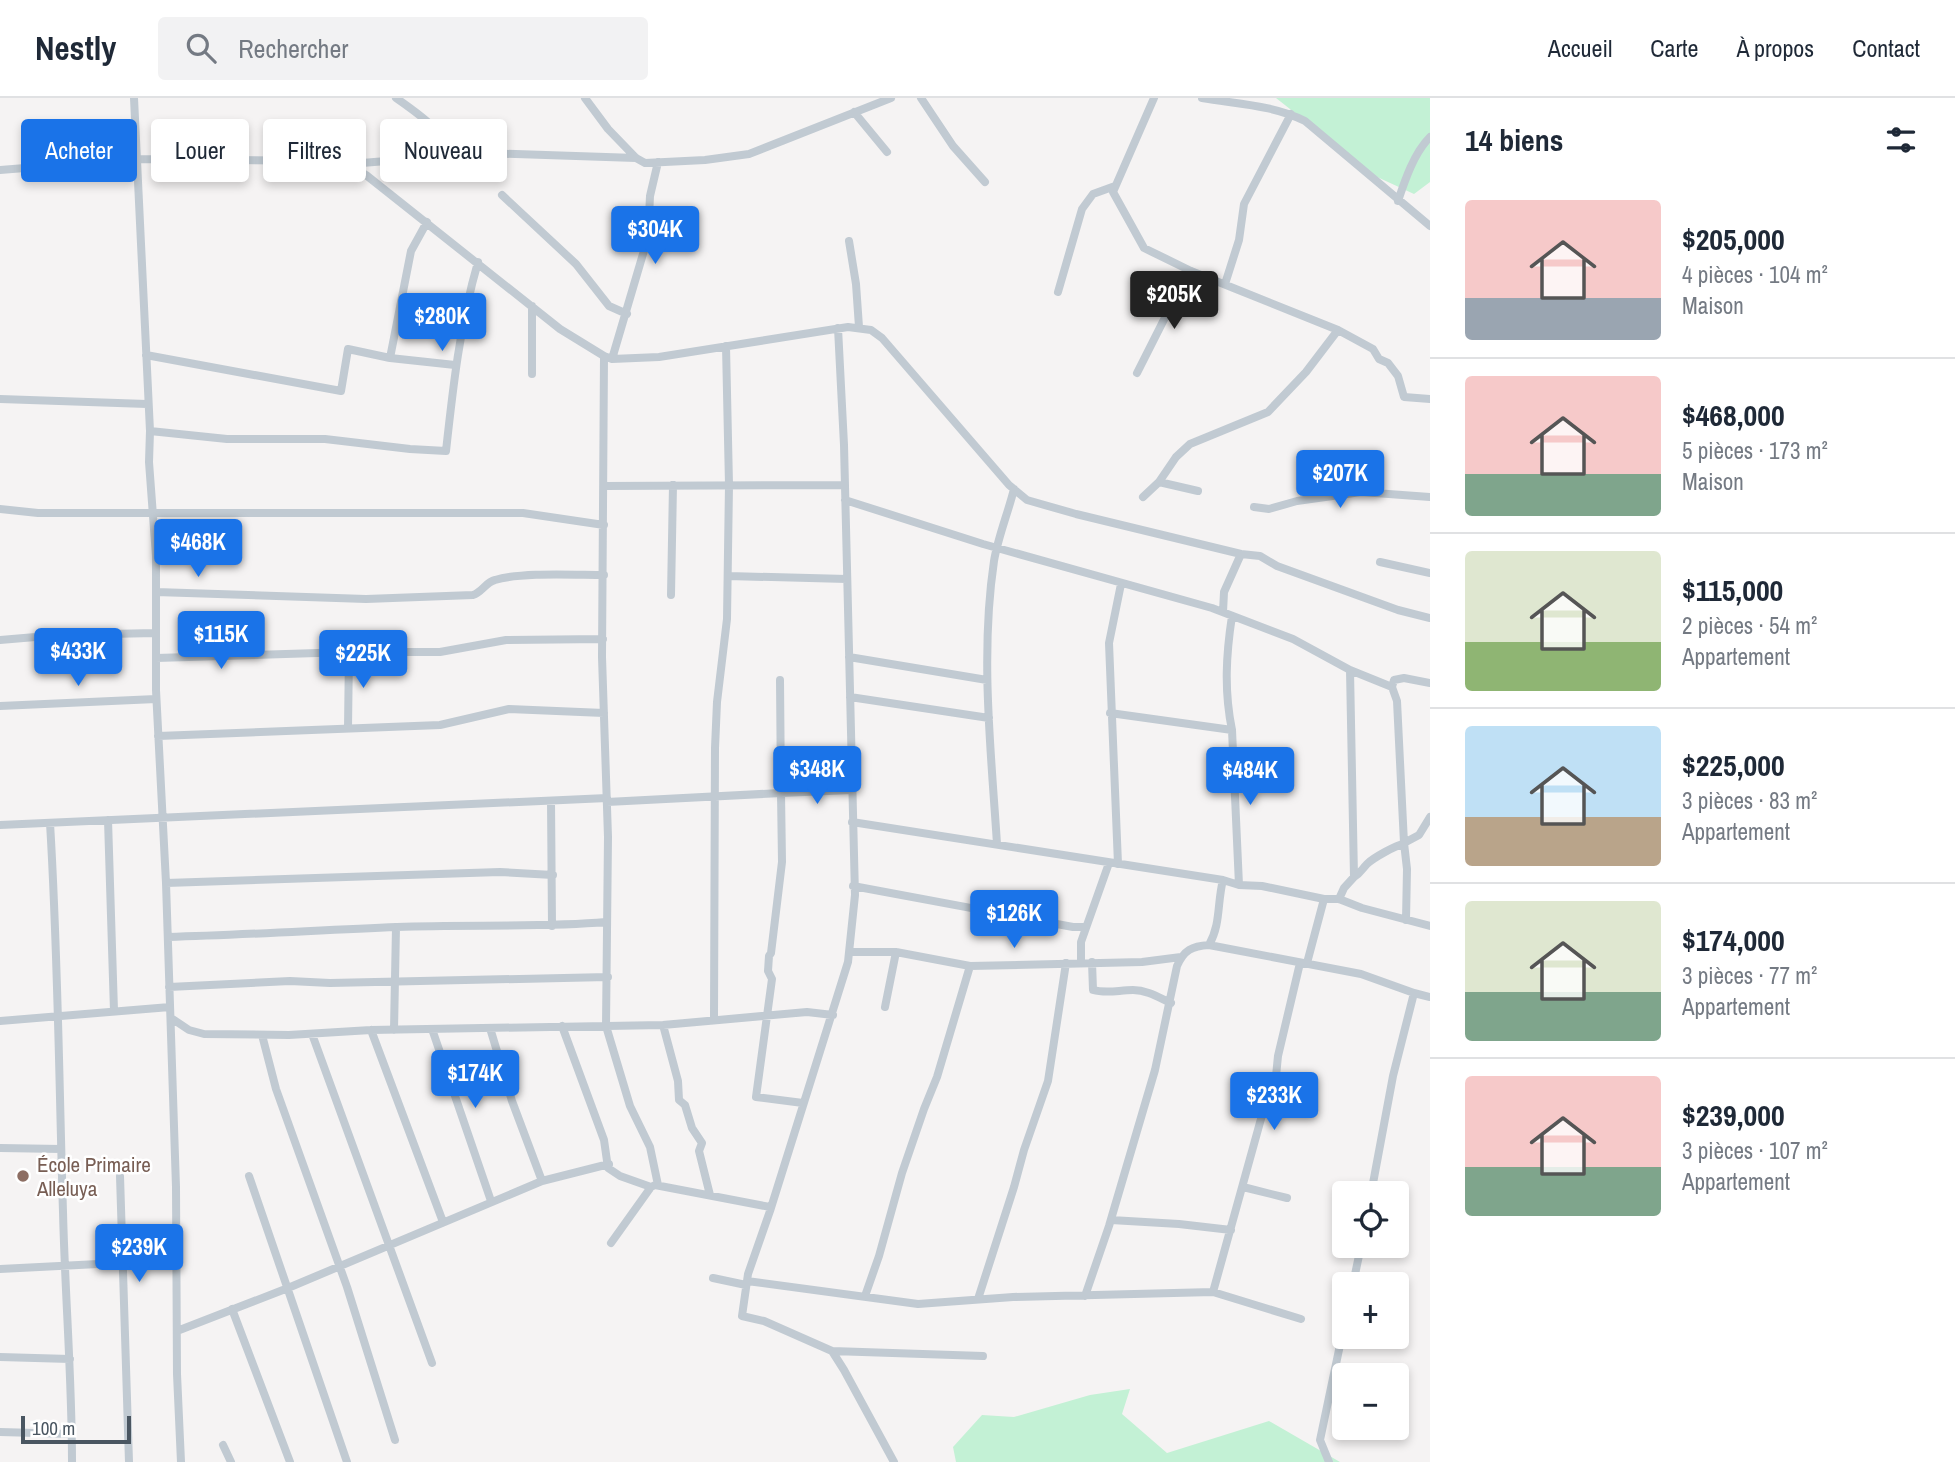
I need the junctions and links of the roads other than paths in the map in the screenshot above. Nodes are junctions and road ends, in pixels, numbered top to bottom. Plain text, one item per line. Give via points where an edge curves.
1 (134, 98) edge
2 (396, 98) edge
3 (584, 98) edge
4 (891, 98) edge
5 (921, 98) edge
6 (1154, 98) edge
7 (1202, 98) edge
8 (854, 112) junction
9 (1291, 114) junction
10 (135, 119) edge
11 (424, 119) edge
12 (1430, 137) edge
13 (887, 152) dead end
14 (507, 154) edge
15 (636, 158) junction
16 (137, 159) joint
17 (263, 161) edge
18 (658, 162) junction
19 (21, 168) edge
20 (0, 170) edge
21 (366, 175) edge
22 (985, 182) dead end
23 (1115, 186) junction
24 (502, 195) dead end
25 (1398, 201) junction
26 (427, 222) junction
27 (1430, 226) edge
28 (849, 241) dead end
29 (478, 262) junction
30 (1191, 271) junction
31 (1225, 284) junction
32 (1058, 292) dead end
33 (532, 306) junction
34 (627, 314) junction
35 (859, 327) junction
36 (838, 328) junction
37 (1338, 330) junction
38 (726, 346) junction
39 (146, 355) junction
40 (608, 357) junction
41 (390, 358) junction
42 (455, 365) junction
43 (1137, 373) dead end
44 (532, 374) dead end
45 (0, 399) edge
46 (1430, 399) edge
47 (147, 404) junction
48 (150, 431) junction
49 (1159, 482) junction
50 (673, 485) junction
51 (729, 485) junction
52 (845, 485) junction
53 (604, 486) junction
54 (1014, 489) junction
55 (1198, 491) dead end
56 (1143, 497) dead end
57 (1430, 497) edge
58 (845, 500) junction
59 (1254, 507) dead end
60 (0, 509) edge
61 (152, 513) junction
62 (604, 525) junction
63 (997, 548) junction
64 (1241, 554) junction
65 (1380, 562) dead end
66 (1430, 573) edge
67 (604, 575) junction
68 (728, 576) junction
69 (847, 579) junction
70 (1121, 584) junction
71 (156, 592) junction
72 (671, 595) dead end
73 (1228, 614) junction
74 (1430, 618) edge
75 (156, 633) junction
76 (603, 639) junction
77 (0, 640) edge
78 (348, 652) junction
79 (849, 657) junction
80 (156, 659) junction
81 (1350, 670) junction
82 (780, 680) dead end
83 (987, 680) junction
84 (1430, 683) edge
85 (1392, 687) junction
86 (850, 697) junction
87 (156, 699) junction
88 (0, 706) edge
89 (604, 713) junction
90 (1110, 713) junction
91 (989, 718) junction
92 (348, 728) junction
93 (1232, 730) junction
94 (158, 736) junction
95 (852, 790) junction
96 (781, 793) junction
97 (714, 796) junction
98 (607, 800) junction
99 (551, 801) junction
100 (163, 817) junction
101 (1430, 817) edge
102 (108, 820) junction
103 (852, 822) junction
104 (50, 823) junction
105 (0, 825) edge
106 (997, 844) junction
107 (1404, 844) junction
108 (1113, 864) junction
109 (553, 876) junction
110 (1354, 877) junction
111 (1223, 880) junction
112 (166, 883) junction
113 (1239, 885) junction
114 (853, 886) junction
115 (1324, 899) junction
116 (1339, 899) junction
117 (1406, 920) junction
118 (606, 922) junction
119 (552, 926) junction
120 (1430, 926) edge
121 (396, 927) junction
122 (1086, 927) junction
123 (168, 937) junction
124 (1209, 945) junction
125 (850, 952) junction
126 (896, 952) junction
127 (1181, 957) junction
128 (1081, 962) junction
129 (1093, 962) junction
130 (1066, 963) junction
131 (1304, 963) junction
132 (970, 965) junction
133 (607, 977) junction
134 (395, 980) junction
135 (169, 987) junction
136 (1414, 993) junction
137 (1430, 997) edge
138 (1171, 1003) junction
139 (170, 1007) junction
140 (885, 1007) dead end
141 (114, 1011) junction
142 (59, 1014) junction
143 (768, 1015) junction
144 (833, 1015) junction
145 (171, 1018) junction
146 (714, 1018) junction
147 (0, 1021) edge
148 (663, 1025) junction
149 (562, 1026) junction
150 (606, 1026) junction
151 (490, 1028) junction
152 (432, 1029) junction
153 (371, 1030) junction
154 (394, 1030) junction
155 (312, 1034) junction
156 (262, 1035) junction
157 (803, 1103) junction
158 (0, 1148) edge
159 (61, 1149) junction
160 (609, 1164) junction
161 (120, 1176) dead end
162 (249, 1176) dead end
163 (542, 1181) junction
164 (1373, 1181) edge
165 (654, 1186) junction
166 (1243, 1187) junction
167 (710, 1195) junction
168 (1287, 1198) dead end
169 (491, 1202) junction
170 (770, 1207) junction
171 (1111, 1220) junction
172 (443, 1222) junction
173 (1231, 1230) junction
174 (611, 1243) dead end
175 (389, 1247) junction
176 (177, 1261) junction
177 (124, 1264) junction
178 (340, 1266) junction
179 (65, 1267) junction
180 (0, 1269) edge
181 (713, 1278) dead end
182 (747, 1283) junction
183 (288, 1288) junction
184 (1213, 1292) junction
185 (865, 1296) junction
186 (1084, 1296) junction
187 (978, 1299) junction
188 (232, 1309) junction
189 (1301, 1319) dead end
190 (177, 1331) junction
191 (1339, 1349) edge
192 (832, 1351) junction
193 (983, 1356) dead end
194 (0, 1357) edge
195 (70, 1359) junction
196 (432, 1363) dead end
197 (0, 1432) edge
198 (72, 1434) junction
199 (395, 1440) dead end
200 (223, 1445) dead end
201 (72, 1462) edge
202 (129, 1462) edge
203 (181, 1462) edge
204 (231, 1462) edge
205 (290, 1462) edge
206 (347, 1462) edge
207 (894, 1462) edge
208 (1329, 1462) edge

1 - 10 street
2 - 11 street
3 - 15 street
4 - 8 street
5 - 22 street via 953,146
6 - 23 street
7 - 9 street
8 - 13 street
8 - 18 street via 749,154
9 - 25 street
9 - 31 street via 1244,204
12 - 25 street
14 - 15 street
15 - 18 street
16 - 17 street
16 - 39 street
18 - 34 street via 648,237
19 - 20 street
21 - 26 street
23 - 30 street via 1113,191 1144,248
23 - 32 street via 1093,194 1082,209
24 - 34 street via 576,264 609,306
25 - 27 street
26 - 29 street
26 - 41 street via 411,251
28 - 35 street
29 - 33 street
29 - 42 street
30 - 31 street
30 - 43 street
31 - 37 street
33 - 40 street
33 - 44 street
34 - 40 street
35 - 36 street
35 - 54 street via 882,338
36 - 38 street
36 - 52 street
37 - 46 street via 1388,363 1398,376 1404,397
37 - 49 street via 1268,412 1190,444
38 - 40 street via 659,357
38 - 51 street
39 - 41 street via 341,391 348,349
39 - 47 street
40 - 53 street
41 - 42 street
42 - 48 street via 446,451 325,439 227,439
45 - 47 street
47 - 48 street
48 - 61 street
49 - 55 street
49 - 56 street
50 - 51 street
50 - 53 street
50 - 72 street
51 - 52 street
51 - 68 street
52 - 58 street
53 - 62 street
54 - 63 street
54 - 64 street via 1027,500
57 - 59 street via 1361,492 1269,509
58 - 63 street
58 - 69 street
60 - 61 street
61 - 62 street via 523,513
61 - 71 street
62 - 67 street
63 - 70 street
63 - 83 street
64 - 73 street via 1224,592
64 - 74 street via 1267,558 1277,566
65 - 66 street
67 - 71 street via 494,580 473,596 366,599
67 - 76 street
68 - 69 street
68 - 97 street via 716,702
69 - 79 street
70 - 73 street
70 - 90 street via 1109,643
71 - 75 street
73 - 81 street via 1293,639
73 - 93 street via 1227,706
75 - 77 street
75 - 80 street
76 - 78 street via 506,640 440,652
76 - 89 street
78 - 80 street
78 - 92 street
79 - 83 street
79 - 86 street
80 - 87 street
81 - 85 street
81 - 110 street
82 - 96 street
83 - 91 street
84 - 85 street via 1404,677 1394,680
85 - 107 street via 1399,720
86 - 91 street
86 - 95 street
87 - 88 street
87 - 94 street
89 - 92 street via 509,709 440,725
89 - 98 street
90 - 93 street
90 - 108 street
91 - 106 street
92 - 94 street
93 - 113 street
94 - 100 street
95 - 96 street
95 - 103 street
96 - 97 street
96 - 143 street via 782,862 769,956
97 - 98 street
97 - 146 street
98 - 99 street
98 - 118 street
99 - 100 street
99 - 109 street
100 - 102 street
100 - 112 street
101 - 107 street via 1419,835
102 - 104 street
102 - 141 street
103 - 106 street
103 - 114 street
104 - 105 street
104 - 142 street
106 - 108 street
107 - 110 street via 1372,860
107 - 117 street
108 - 111 street
108 - 122 street
109 - 112 street via 500,872
109 - 119 street
110 - 116 street
111 - 113 street
111 - 124 street via 1218,927
112 - 123 street
113 - 115 street
114 - 122 street
114 - 125 street
115 - 116 street
115 - 131 street
116 - 117 street
117 - 120 street
118 - 119 street
118 - 133 street
119 - 121 street
121 - 123 street
121 - 134 street
122 - 128 street
123 - 135 street
124 - 127 street via 1192,947
124 - 131 street
125 - 126 street
125 - 144 street
126 - 132 street
126 - 140 street
127 - 129 street
127 - 138 street
128 - 129 street
128 - 130 street
129 - 138 street via 1093,990 1149,992
130 - 132 street
130 - 187 street via 1048,1081
131 - 136 street via 1361,974
131 - 166 street
132 - 185 street
133 - 134 street
133 - 150 street
134 - 135 street
134 - 154 street
135 - 139 street
136 - 137 street
136 - 164 street
138 - 171 street
139 - 141 street
139 - 145 street
141 - 142 street
142 - 147 street
142 - 159 street
143 - 144 street
143 - 146 street
143 - 157 street via 756,1097
144 - 157 street
145 - 156 street via 204,1034
145 - 176 street
146 - 148 street
148 - 150 street
148 - 167 street via 679,1100 702,1143 699,1151
149 - 150 street
149 - 151 street
149 - 160 street
150 - 165 street via 630,1106 650,1147
151 - 152 street
151 - 163 street
152 - 154 street
152 - 169 street
153 - 154 street
153 - 155 street
153 - 172 street
155 - 156 street
155 - 175 street
156 - 178 street via 276,1089
157 - 170 street
158 - 159 street
159 - 179 street
160 - 163 street
160 - 165 street via 620,1176
161 - 177 street
162 - 183 street
163 - 169 street
165 - 167 street
165 - 174 street
166 - 168 street
166 - 173 street
167 - 170 street
169 - 172 street
170 - 182 street
171 - 173 street
171 - 186 street
172 - 175 street
173 - 184 street
175 - 178 street
175 - 196 street
176 - 177 street
176 - 190 street
177 - 179 street
177 - 202 street
178 - 183 street
178 - 199 street
179 - 180 street
179 - 195 street
181 - 182 street
182 - 185 street
182 - 192 street via 742,1316
183 - 188 street
183 - 206 street
184 - 186 street
184 - 189 street
185 - 187 street via 918,1304
186 - 187 street
188 - 190 street
188 - 205 street
190 - 203 street
191 - 208 street via 1320,1440
192 - 193 street
192 - 207 street
194 - 195 street
195 - 198 street
197 - 198 street
198 - 201 street
200 - 204 street

